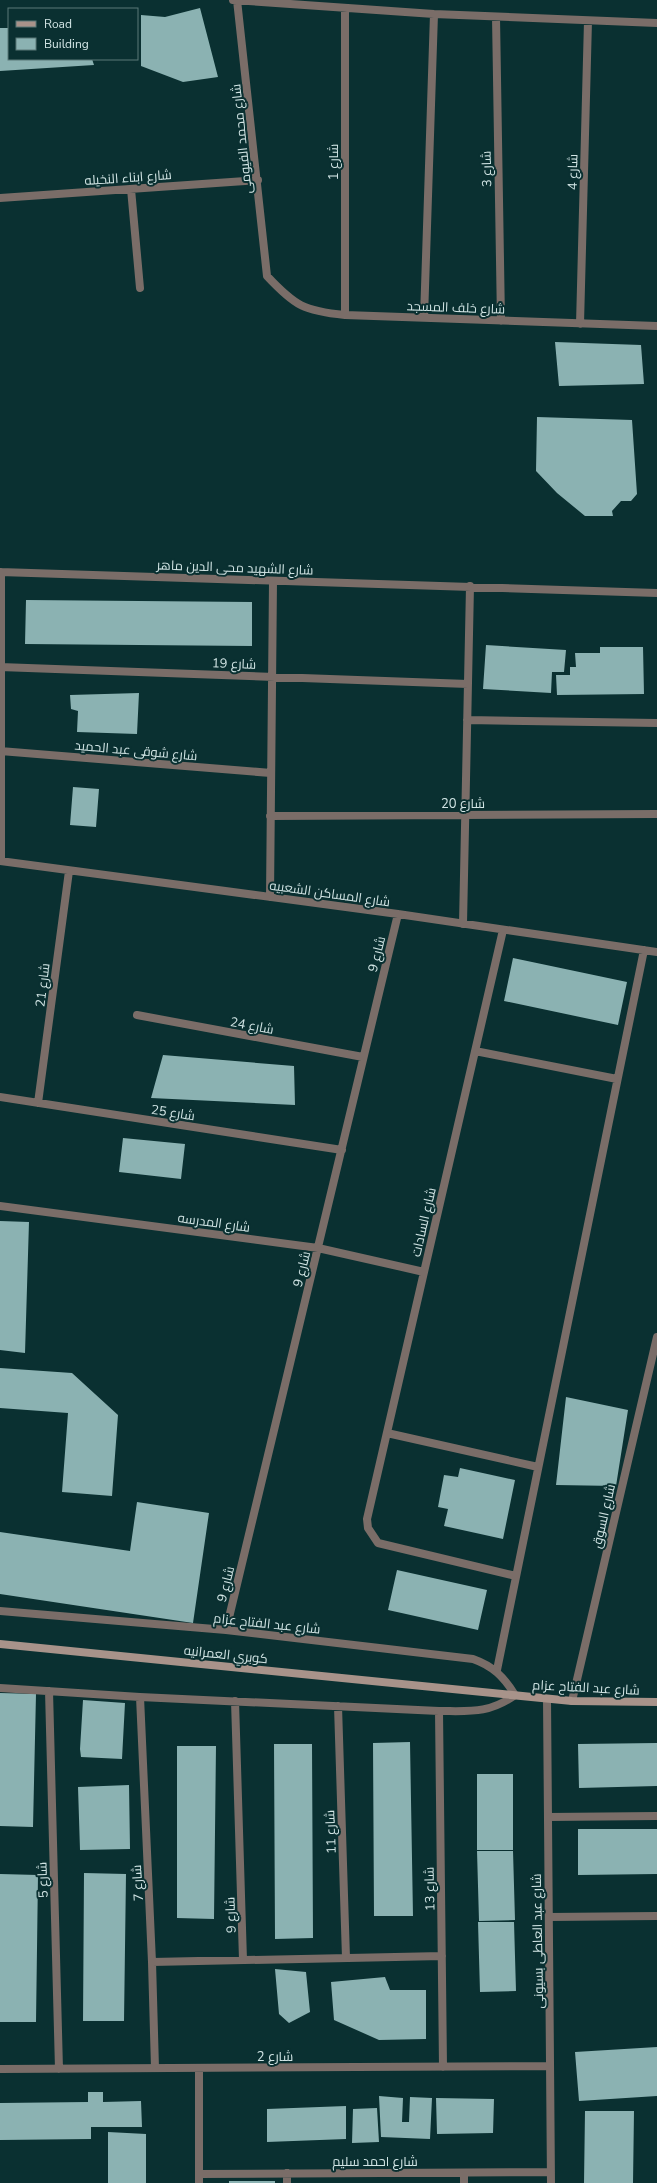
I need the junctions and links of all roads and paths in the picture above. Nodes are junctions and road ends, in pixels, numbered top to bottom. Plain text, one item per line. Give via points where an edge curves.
1 (232, 0) edge
2 (237, 0) edge
3 (275, 1) edge
4 (346, 8) junction
5 (434, 14) junction
6 (496, 17) junction
7 (588, 21) junction
8 (657, 23) edge
9 (258, 180) junction
10 (131, 189) junction
11 (0, 198) edge
12 (267, 276) joint
13 (140, 288) dead end
14 (345, 315) junction
15 (424, 318) junction
16 (501, 321) junction
17 (580, 324) junction
18 (657, 326) edge
19 (0, 572) edge
20 (273, 581) junction
21 (470, 586) junction
22 (657, 593) edge
23 (0, 667) edge
24 (272, 676) junction
25 (468, 684) junction
26 (467, 720) junction
27 (657, 723) edge
28 (0, 751) edge
29 (271, 773) junction
30 (657, 814) edge
31 (465, 815) junction
32 (270, 816) junction
33 (0, 861) edge
34 (69, 871) junction
35 (270, 897) junction
36 (398, 914) junction
37 (463, 924) junction
38 (503, 930) junction
39 (644, 950) junction
40 (657, 952) edge
41 (137, 1015) dead end
42 (475, 1051) junction
43 (364, 1057) junction
44 (617, 1079) junction
45 (0, 1097) edge
46 (38, 1103) junction
47 (342, 1150) junction
48 (0, 1206) edge
49 (318, 1248) junction
50 (424, 1272) junction
51 (657, 1337) edge
52 (387, 1433) junction
53 (538, 1468) junction
54 (516, 1576) junction
55 (0, 1611) edge
56 (226, 1630) junction
57 (0, 1644) edge
58 (496, 1670) junction
59 (0, 1688) edge
60 (449, 1688) joint
61 (49, 1691) junction
62 (515, 1695) junction
63 (140, 1697) junction
64 (547, 1699) junction
65 (235, 1701) junction
66 (572, 1701) junction
67 (657, 1702) edge
68 (338, 1706) junction
69 (439, 1711) junction
70 (548, 1816) junction
71 (657, 1816) edge
72 (657, 1916) edge
73 (548, 1917) junction
74 (442, 1956) junction
75 (346, 1958) junction
76 (244, 1960) junction
77 (152, 1962) junction
78 (550, 2066) junction
79 (443, 2067) junction
80 (155, 2068) junction
81 (198, 2068) junction
82 (0, 2069) edge
83 (59, 2069) junction
84 (551, 2172) junction
85 (287, 2173) junction
86 (464, 2173) junction
87 (199, 2174) junction
88 (199, 2183) edge
89 (286, 2183) edge
90 (464, 2183) edge
91 (551, 2183) edge

1 - 2 street
2 - 3 street
2 - 9 street, شارع محمد الفيومى
3 - 4 street
4 - 5 street
4 - 14 street, شارع 1
5 - 6 street
5 - 15 street
6 - 7 street
6 - 16 street, شارع 3
7 - 8 street
7 - 17 street, شارع 4
9 - 10 street, شارع ابناء النخيله
9 - 12 street, شارع محمد الفيومى
10 - 11 street, شارع ابناء النخيله
10 - 13 street
12 - 14 street, شارع خلف المسجد via 288,298 315,312
14 - 15 street, شارع خلف المسجد
15 - 16 street, شارع خلف المسجد
16 - 17 street, شارع خلف المسجد
17 - 18 street, شارع خلف المسجد
19 - 20 street, شارع الشهيد محى الدين ماهر
19 - 23 street
20 - 21 street, شارع الشهيد محى الدين ماهر
20 - 24 street
21 - 22 street, شارع الشهيد محى الدين ماهر
21 - 25 street
23 - 24 street, شارع 19
23 - 28 street
24 - 25 street, شارع 19
24 - 29 street
25 - 26 street
26 - 27 street
26 - 31 street
28 - 29 street, شارع شوقى عبد الحميد
28 - 33 street
29 - 32 street
30 - 31 street, شارع 20
31 - 32 street, شارع 20
31 - 37 street
32 - 35 street
33 - 34 street, شارع المساكن الشعبيه
34 - 35 street, شارع المساكن الشعبيه
34 - 46 street, شارع 21
35 - 36 street, شارع المساكن الشعبيه
36 - 37 street, شارع المساكن الشعبيه
36 - 43 street, شارع 9
37 - 38 street, شارع المساكن الشعبيه
38 - 39 street, شارع المساكن الشعبيه
38 - 42 street, شارع السادات
39 - 40 street, شارع المساكن الشعبيه
39 - 44 street
41 - 43 street, شارع 24
42 - 44 street
42 - 50 street, شارع السادات
43 - 47 street, شارع 9
44 - 53 street
45 - 46 street, شارع 25
46 - 47 street, شارع 25
47 - 49 street, شارع 9
48 - 49 street, شارع المدرسه
49 - 50 street, شارع المدرسه
49 - 56 street, شارع 9
50 - 52 street, شارع السادات
51 - 66 street, شارع السوق
52 - 53 street
52 - 54 street, شارع السادات via 367,1519 368,1528 378,1543
53 - 54 street
54 - 58 street
55 - 56 street, شارع عبد الفتاح عزام
56 - 58 street, شارع عبد الفتاح عزام via 473,1658
57 - 60 street, كوبري العمرانيه
58 - 62 street, شارع عبد الفتاح عزام
59 - 61 street, شارع عبد الفتاح عزام
60 - 62 street, شارع عبد الفتاح عزام
61 - 63 street, شارع عبد الفتاح عزام
61 - 83 street, شارع 5
62 - 64 street, شارع عبد الفتاح عزام
62 - 69 street, شارع عبد الفتاح عزام via 501,1705 485,1710
63 - 65 street, شارع عبد الفتاح عزام
63 - 77 street, شارع 7
64 - 66 street, شارع عبد الفتاح عزام
64 - 70 street, شارع عبد العاطى بسيونى
65 - 68 street, شارع عبد الفتاح عزام
65 - 76 street, شارع 9
66 - 67 street, شارع عبد الفتاح عزام
68 - 69 street, شارع عبد الفتاح عزام
68 - 75 street, شارع 11
69 - 74 street, شارع 13
70 - 71 street
70 - 73 street, شارع عبد العاطى بسيونى
72 - 73 street
73 - 78 street, شارع عبد العاطى بسيونى
74 - 75 street
74 - 79 street, شارع 13
75 - 76 street
76 - 77 street
77 - 80 street, شارع 7
78 - 79 street, شارع 2
78 - 84 street, شارع عبد العاطى بسيونى
79 - 81 street, شارع 2
80 - 81 street, شارع 2
80 - 83 street, شارع 2
81 - 87 street
82 - 83 street, شارع 2
84 - 86 street, شارع احمد سليم
84 - 91 street, شارع عبد العاطى بسيونى
85 - 86 street, شارع احمد سليم
85 - 87 street, شارع احمد سليم
85 - 89 street
86 - 90 street
87 - 88 street

